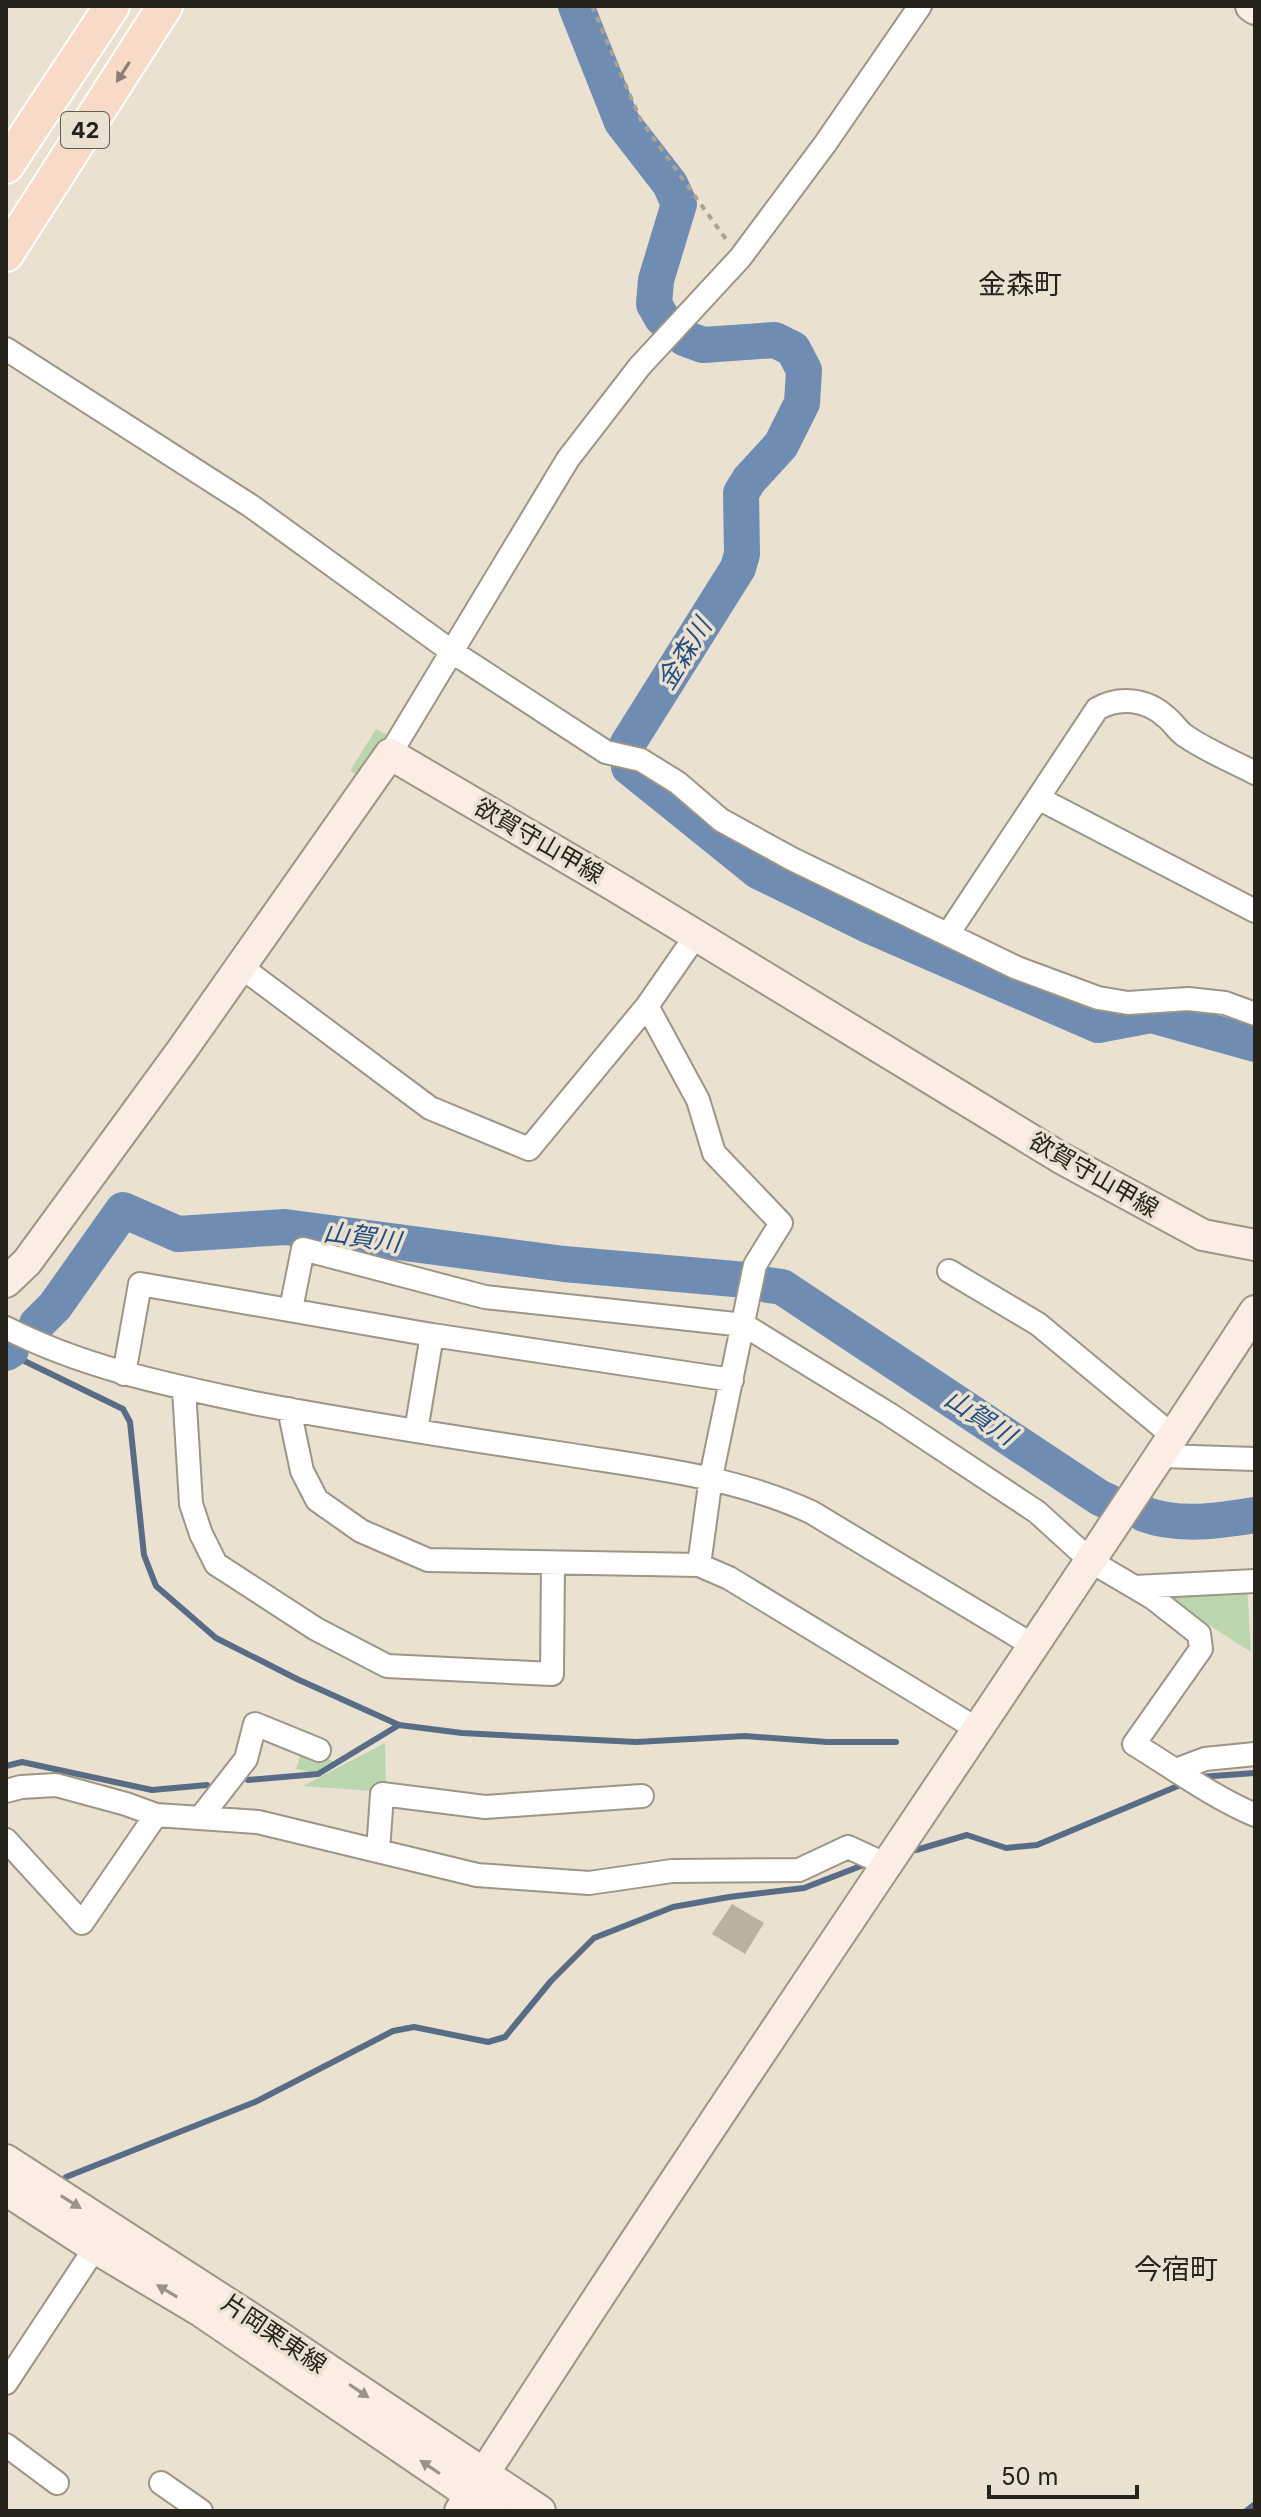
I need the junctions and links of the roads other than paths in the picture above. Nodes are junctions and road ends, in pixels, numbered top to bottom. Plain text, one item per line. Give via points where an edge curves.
1 (112, 6) edge
2 (165, 6) edge
3 (920, 6) edge
4 (6, 166) edge
5 (6, 254) edge
6 (6, 349) edge
7 (451, 651) junction
8 (390, 754) junction
9 (1251, 764) edge
10 (1038, 798) junction
11 (1255, 911) edge
12 (948, 934) junction
13 (695, 937) junction
14 (240, 966) junction
15 (647, 1006) junction
16 (1255, 1014) edge
17 (1255, 1245) edge
18 (949, 1271) dead end
19 (6, 1282) edge
20 (291, 1309) junction
21 (1255, 1311) edge
22 (744, 1325) junction
23 (6, 1328) edge
24 (432, 1335) junction
25 (124, 1374) junction
26 (732, 1380) junction
27 (184, 1389) junction
28 (289, 1409) junction
29 (416, 1431) junction
30 (1167, 1446) junction
31 (1255, 1459) edge
32 (711, 1477) junction
33 (1092, 1562) junction
34 (553, 1564) junction
35 (699, 1565) junction
36 (1255, 1581) edge
37 (1133, 1587) junction
38 (1034, 1646) junction
39 (977, 1729) junction
40 (319, 1750) dead end
41 (1255, 1754) edge
42 (1181, 1773) junction
43 (6, 1791) edge
44 (642, 1796) dead end
45 (156, 1815) junction
46 (1255, 1815) edge
47 (200, 1818) junction
48 (6, 1840) edge
49 (378, 1851) junction
50 (887, 1865) junction
51 (6, 2160) edge
52 (6, 2190) edge
53 (95, 2248) junction
54 (14, 2353) edge
55 (6, 2383) edge
56 (6, 2445) edge
57 (57, 2483) dead end
58 (161, 2483) dead end
59 (477, 2498) edge
60 (201, 2511) edge
61 (540, 2511) edge

1 - 4 main road, 42
2 -> 5 main road, 42
3 - 7 street via 740,258 640,366 568,459
6 - 7 street via 251,506
7 - 8 street
7 - 12 street via 606,752 641,760 678,783 721,820
8 - 13 main road, 欲賀守山甲線
8 - 14 main road
9 - 10 street via 1183,734 1148,705 1108,702 1097,709
10 - 11 street
10 - 12 street
12 - 16 street via 1017,968 1098,998 1128,1003 1188,999 1225,1003
13 - 15 street
13 - 17 main road, 欲賀守山甲線 via 1164,1216 1203,1235
14 - 15 street via 430,1108 529,1149
14 - 19 main road via 36,1250
15 - 22 street via 698,1100 714,1153 781,1223 755,1265
18 - 30 street via 1038,1324
20 - 22 street via 303,1249 485,1297
20 - 24 street
20 - 25 street via 140,1284
21 - 30 main road
22 - 26 street
22 - 33 street via 1037,1512
23 - 25 street via 43,1347
24 - 26 street
24 - 29 street
25 - 27 street
26 - 32 street
27 - 28 street
27 - 34 street via 191,1504 216,1564 316,1629 387,1666 552,1674
28 - 29 street
28 - 34 street via 302,1471 317,1500 361,1531 428,1560
29 - 32 street
30 - 31 street
30 - 33 main road
32 - 35 street
32 - 38 street via 811,1512
33 - 37 street
33 - 38 main road
34 - 35 street
35 - 39 street via 729,1578
36 - 37 street
37 - 42 street via 1199,1634 1201,1649 1134,1744
38 - 39 main road
39 - 50 main road
40 - 47 street via 255,1724 246,1759
41 - 42 street via 1205,1759
42 - 46 street
43 - 45 street via 56,1785
44 - 49 street via 485,1807 382,1794
45 - 47 street
45 - 48 street via 82,1923
47 - 49 street via 258,1822
49 - 50 street via 477,1875 589,1883 672,1871 799,1870 848,1847
50 - 59 main road
51 -> 59 main road, 片岡栗東線 via 269,2330
52 - 53 main road, 片岡栗東線
53 - 54 street
59 -> 53 main road, 片岡栗東線 via 202,2312
54 - 55 street
56 - 57 street
58 - 60 street
59 - 61 main road, 片岡栗東線

